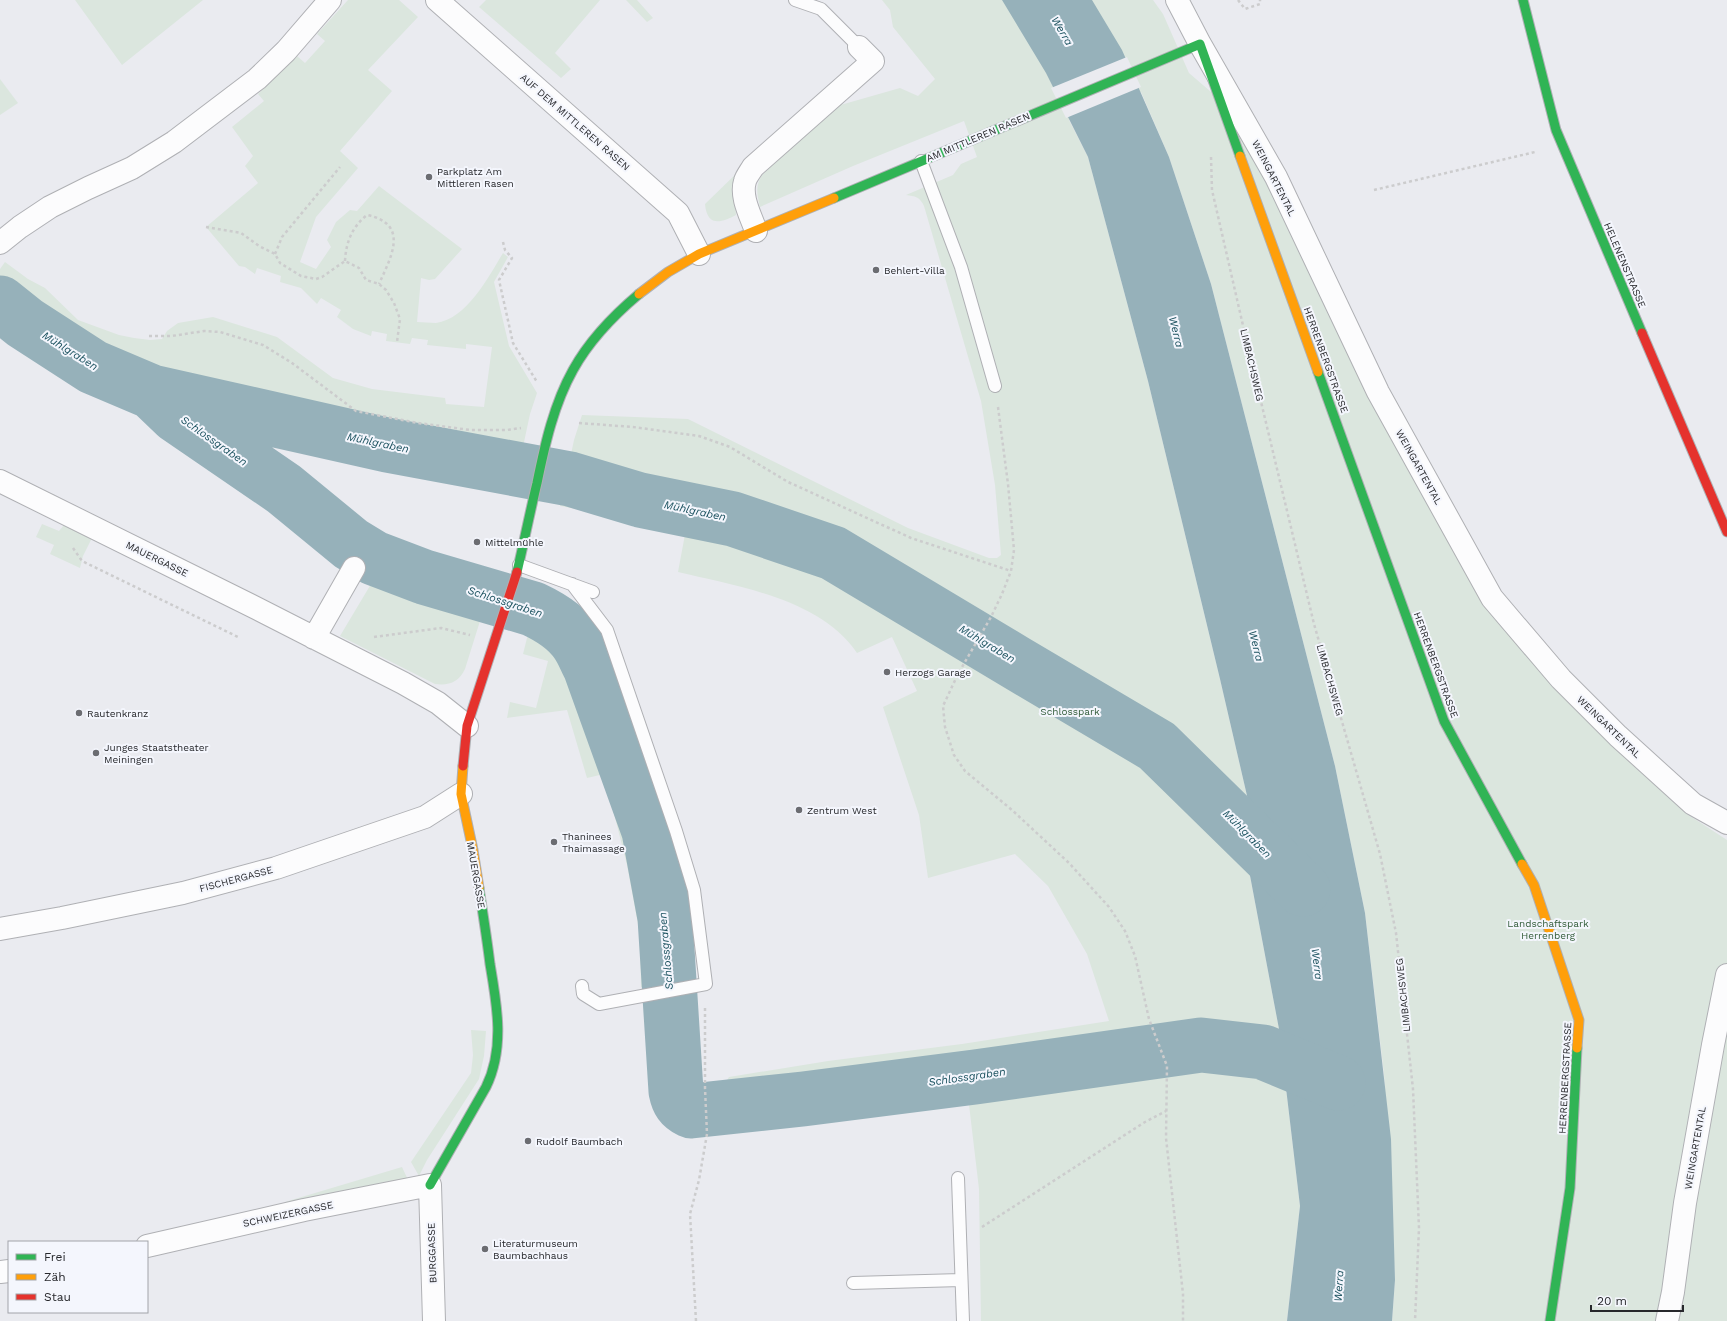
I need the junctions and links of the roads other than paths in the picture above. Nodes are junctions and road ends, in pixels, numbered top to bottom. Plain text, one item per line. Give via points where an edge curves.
1 (330, 0) edge
2 (437, 0) edge
3 (795, 0) edge
4 (1177, 0) edge
5 (1523, 0) edge
6 (1200, 44) junction
7 (859, 48) joint
8 (921, 161) junction
9 (756, 231) junction
10 (0, 243) edge
11 (700, 254) junction
12 (995, 386) road end
13 (0, 481) edge
14 (1727, 532) edge
15 (519, 565) junction
16 (354, 568) dead end
17 (572, 584) junction
18 (593, 592) dead end
19 (314, 638) junction
20 (467, 726) junction
21 (461, 794) junction
22 (1727, 823) edge
23 (0, 929) edge
24 (1727, 975) edge
25 (582, 986) dead end
26 (958, 1178) dead end
27 (430, 1185) junction
28 (148, 1246) edge
29 (961, 1280) junction
30 (854, 1284) dead end
31 (434, 1321) edge
32 (963, 1321) edge
33 (1550, 1321) edge
34 (1667, 1321) edge

1 - 10 street via 257,79 174,142 132,168 50,207
2 - 11 street, AUF DEM MITTLEREN RASEN via 678,213
3 - 7 lane via 821,8
4 - 6 street, WEINGARTENTAL
5 - 14 street, HELENENSTRASSE via 1556,130
6 - 8 street, AM MITTLEREN RASEN
6 - 22 street, WEINGARTENTAL via 1276,178 1378,392 1492,598 1561,679 1618,736 1693,804
6 - 33 street, HERRENBERGSTRASSE via 1444,721 1534,885 1580,1020 1570,1188
7 - 9 street via 873,61 753,167 745,180 748,210
8 - 9 street, AM MITTLEREN RASEN
8 - 12 lane via 961,267
9 - 11 street, AM MITTLEREN RASEN
11 - 15 street, AM MITTLEREN RASEN via 653,280 614,315 581,357 569,377 546,440
13 - 19 street, MAUERGASSE
15 - 17 lane
15 - 20 street, AM MITTLEREN RASEN via 497,642
16 - 19 street
17 - 18 lane
17 - 25 lane via 607,630 676,831 694,890 706,984 599,1004 583,994
19 - 20 street, MAUERGASSE via 438,703
20 - 21 street, MAUERGASSE
21 - 23 street, FISCHERGASSE via 425,817 276,868 183,893
21 - 27 street, MAUERGASSE via 480,896 499,1027 490,1079
24 - 34 street, WEINGARTENTAL via 1685,1203
26 - 29 lane
27 - 28 street, SCHWEIZERGASSE via 304,1210
27 - 31 street, BURGGASSE
29 - 30 lane
29 - 32 lane

